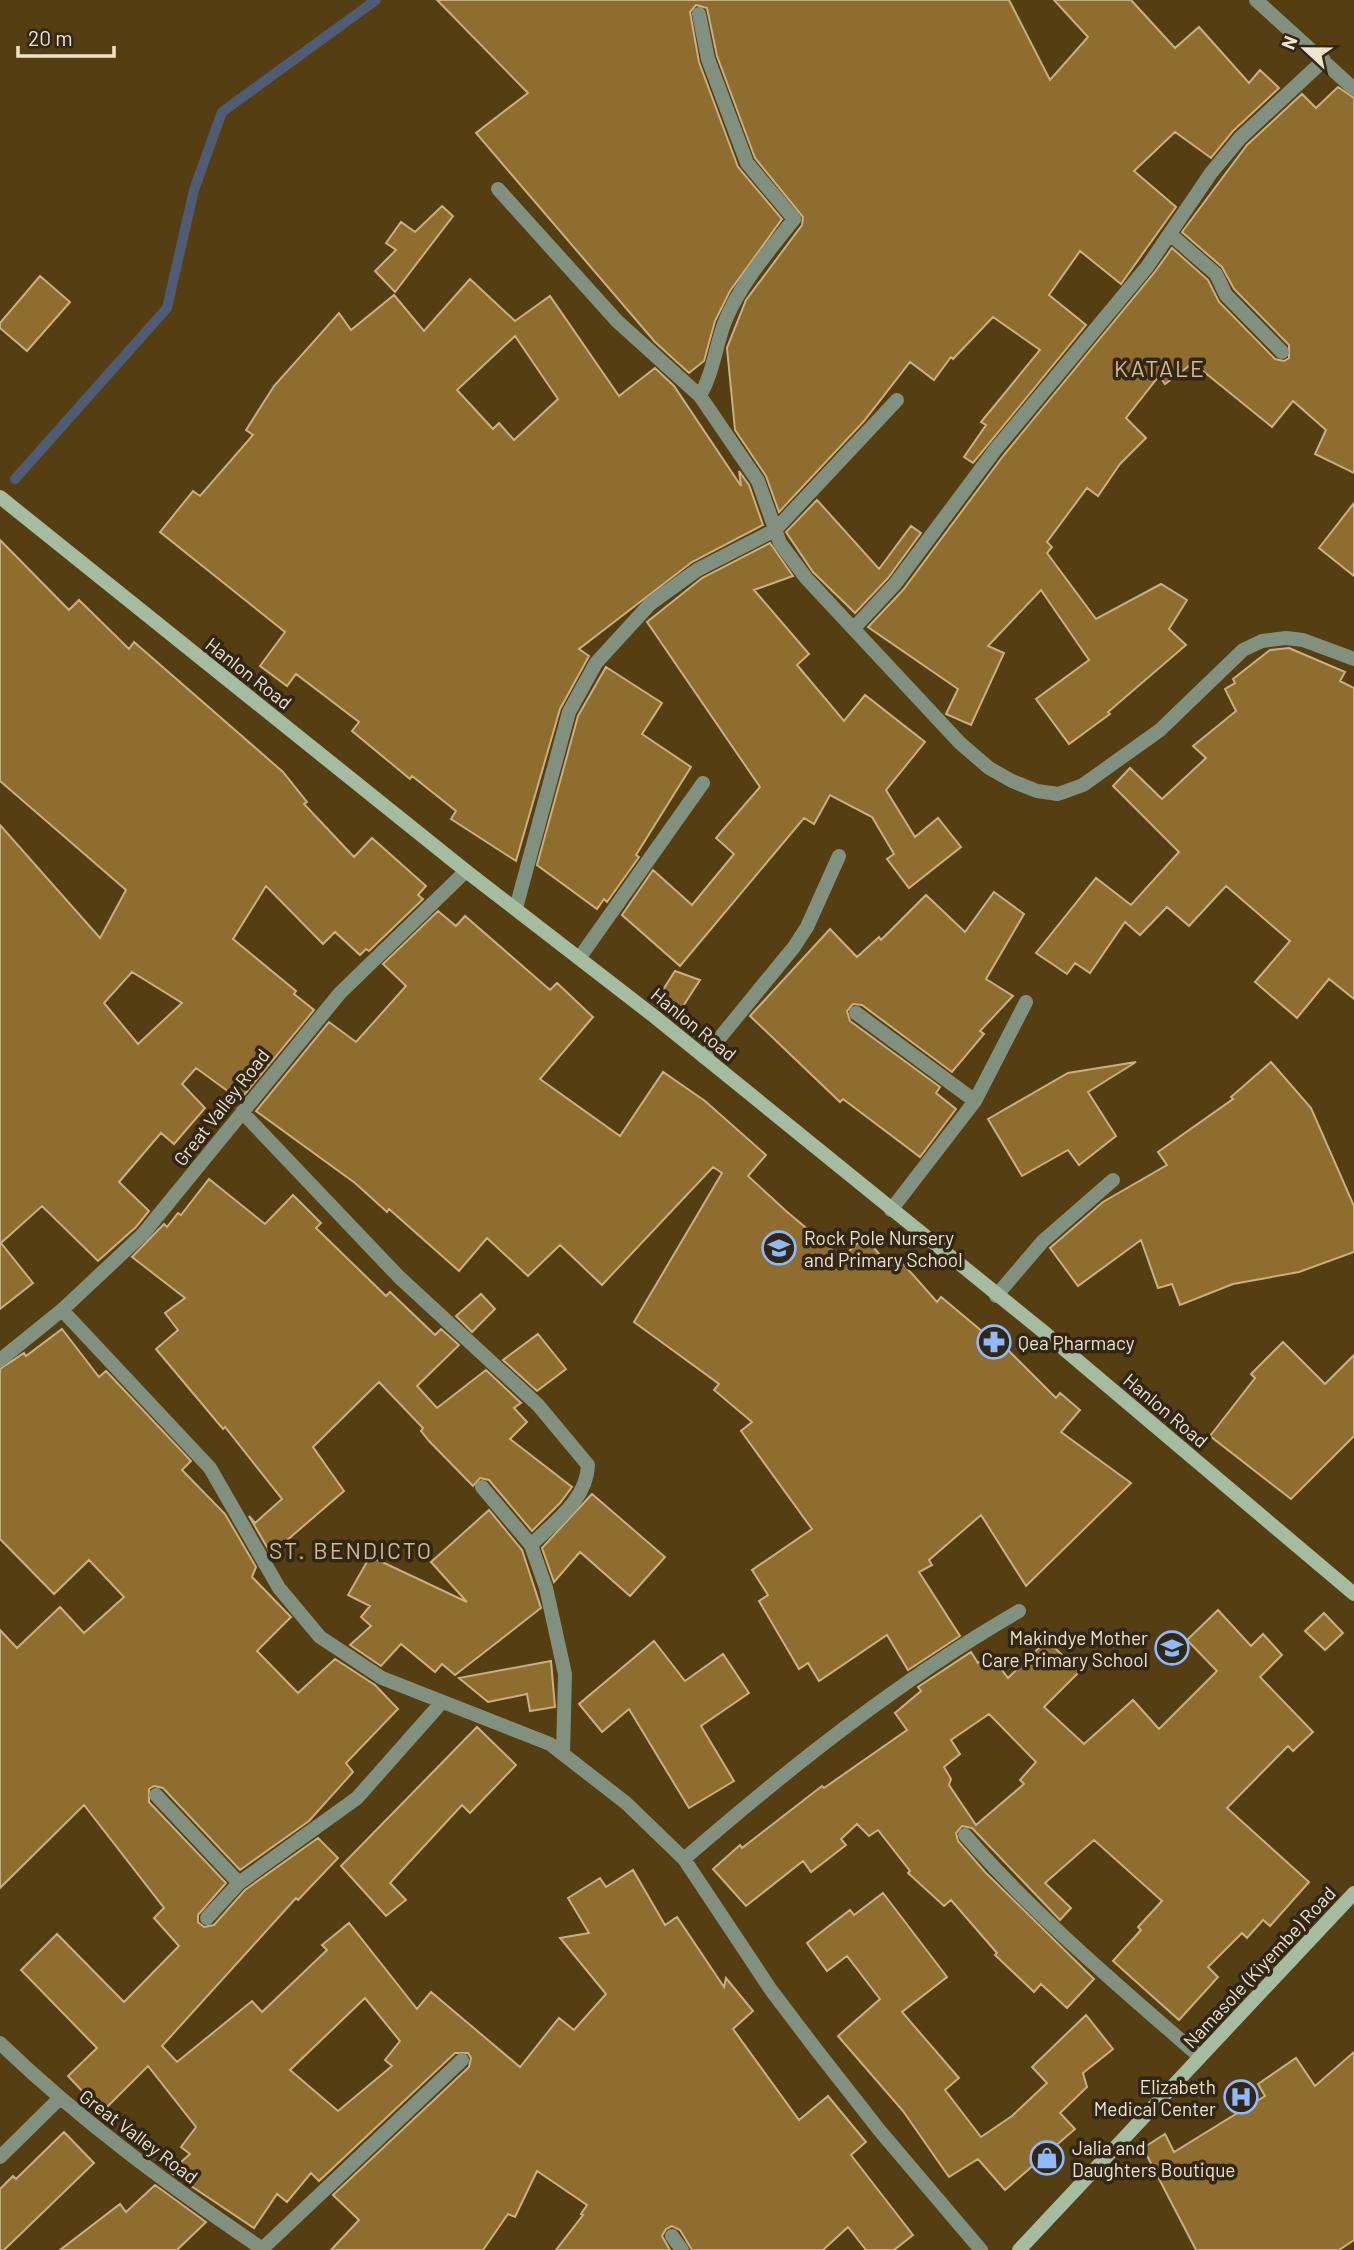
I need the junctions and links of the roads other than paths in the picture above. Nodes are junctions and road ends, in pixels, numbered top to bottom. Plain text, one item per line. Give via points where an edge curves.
1 (1256, 0) edge
2 (699, 15) dead end
3 (1324, 60) junction
4 (1354, 89) edge
5 (498, 189) dead end
6 (1170, 234) junction
7 (1282, 352) dead end
8 (700, 396) junction
9 (897, 400) dead end
10 (0, 497) edge
11 (775, 530) junction
12 (854, 628) junction
13 (1354, 659) edge
14 (703, 783) dead end
15 (839, 856) dead end
16 (466, 871) junction
17 (516, 908) junction
18 (580, 957) junction
19 (1026, 1002) dead end
20 (856, 1013) dead end
21 (704, 1057) junction
22 (975, 1101) junction
23 (242, 1112) junction
24 (1113, 1180) dead end
25 (891, 1210) junction
26 (996, 1296) junction
27 (62, 1310) junction
28 (0, 1360) edge
29 (482, 1487) dead end
30 (531, 1545) junction
31 (1354, 1594) edge
32 (1018, 1611) dead end
33 (442, 1702) junction
34 (563, 1754) junction
35 (156, 1795) dead end
36 (965, 1835) dead end
37 (684, 1859) junction
38 (239, 1883) junction
39 (1354, 1893) edge
40 (207, 1918) dead end
41 (0, 2043) edge
42 (1200, 2057) junction
43 (462, 2060) dead end
44 (59, 2099) junction
45 (0, 2158) edge
46 (672, 2236) dead end
47 (263, 2249) edge
48 (682, 2250) edge
49 (981, 2250) edge
50 (1019, 2250) edge

1 - 3 street
2 - 8 street via 708,59 747,163 794,219 744,285 724,323 710,378
3 - 4 street
3 - 6 street via 1240,138 1210,173
5 - 8 street via 617,321
6 - 7 street via 1216,274 1226,295
6 - 12 street via 995,450 895,584
8 - 11 street via 758,481
9 - 11 street
10 - 16 main road, Hanlon Road
11 - 12 street via 806,578
11 - 17 street via 697,570 650,604 596,663 569,712
12 - 13 street via 989,768 1037,791 1058,794 1083,785 1160,730 1243,650 1262,641 1303,640
14 - 18 street
15 - 21 street via 807,928
16 - 17 main road, Hanlon Road
16 - 23 street, Great Valley Road via 340,993
17 - 18 main road, Hanlon Road
18 - 21 main road, Hanlon Road
19 - 22 street
20 - 22 street
21 - 25 main road, Hanlon Road
22 - 25 street
23 - 27 street, Great Valley Road via 143,1234
23 - 30 street via 399,1277 538,1405 587,1465 580,1496
24 - 26 street via 1043,1241
25 - 26 main road, Hanlon Road
26 - 31 main road, Hanlon Road
27 - 28 street, Great Valley Road
27 - 33 street via 210,1468 279,1588 320,1637 382,1678
29 - 30 street
30 - 34 street via 546,1588 565,1674
32 - 37 street via 960,1646 790,1767
33 - 34 street via 538,1737
33 - 38 street via 357,1798
34 - 37 street via 626,1803
35 - 38 street
36 - 42 street via 1085,1956
37 - 49 street via 815,2048
38 - 40 street
39 - 42 main road, Namasole (Kiyembe) Road
41 - 44 street, Great Valley Road
42 - 50 main road, Namasole (Kiyembe) Road
43 - 47 street
44 - 45 street
44 - 47 street, Great Valley Road
46 - 48 street

